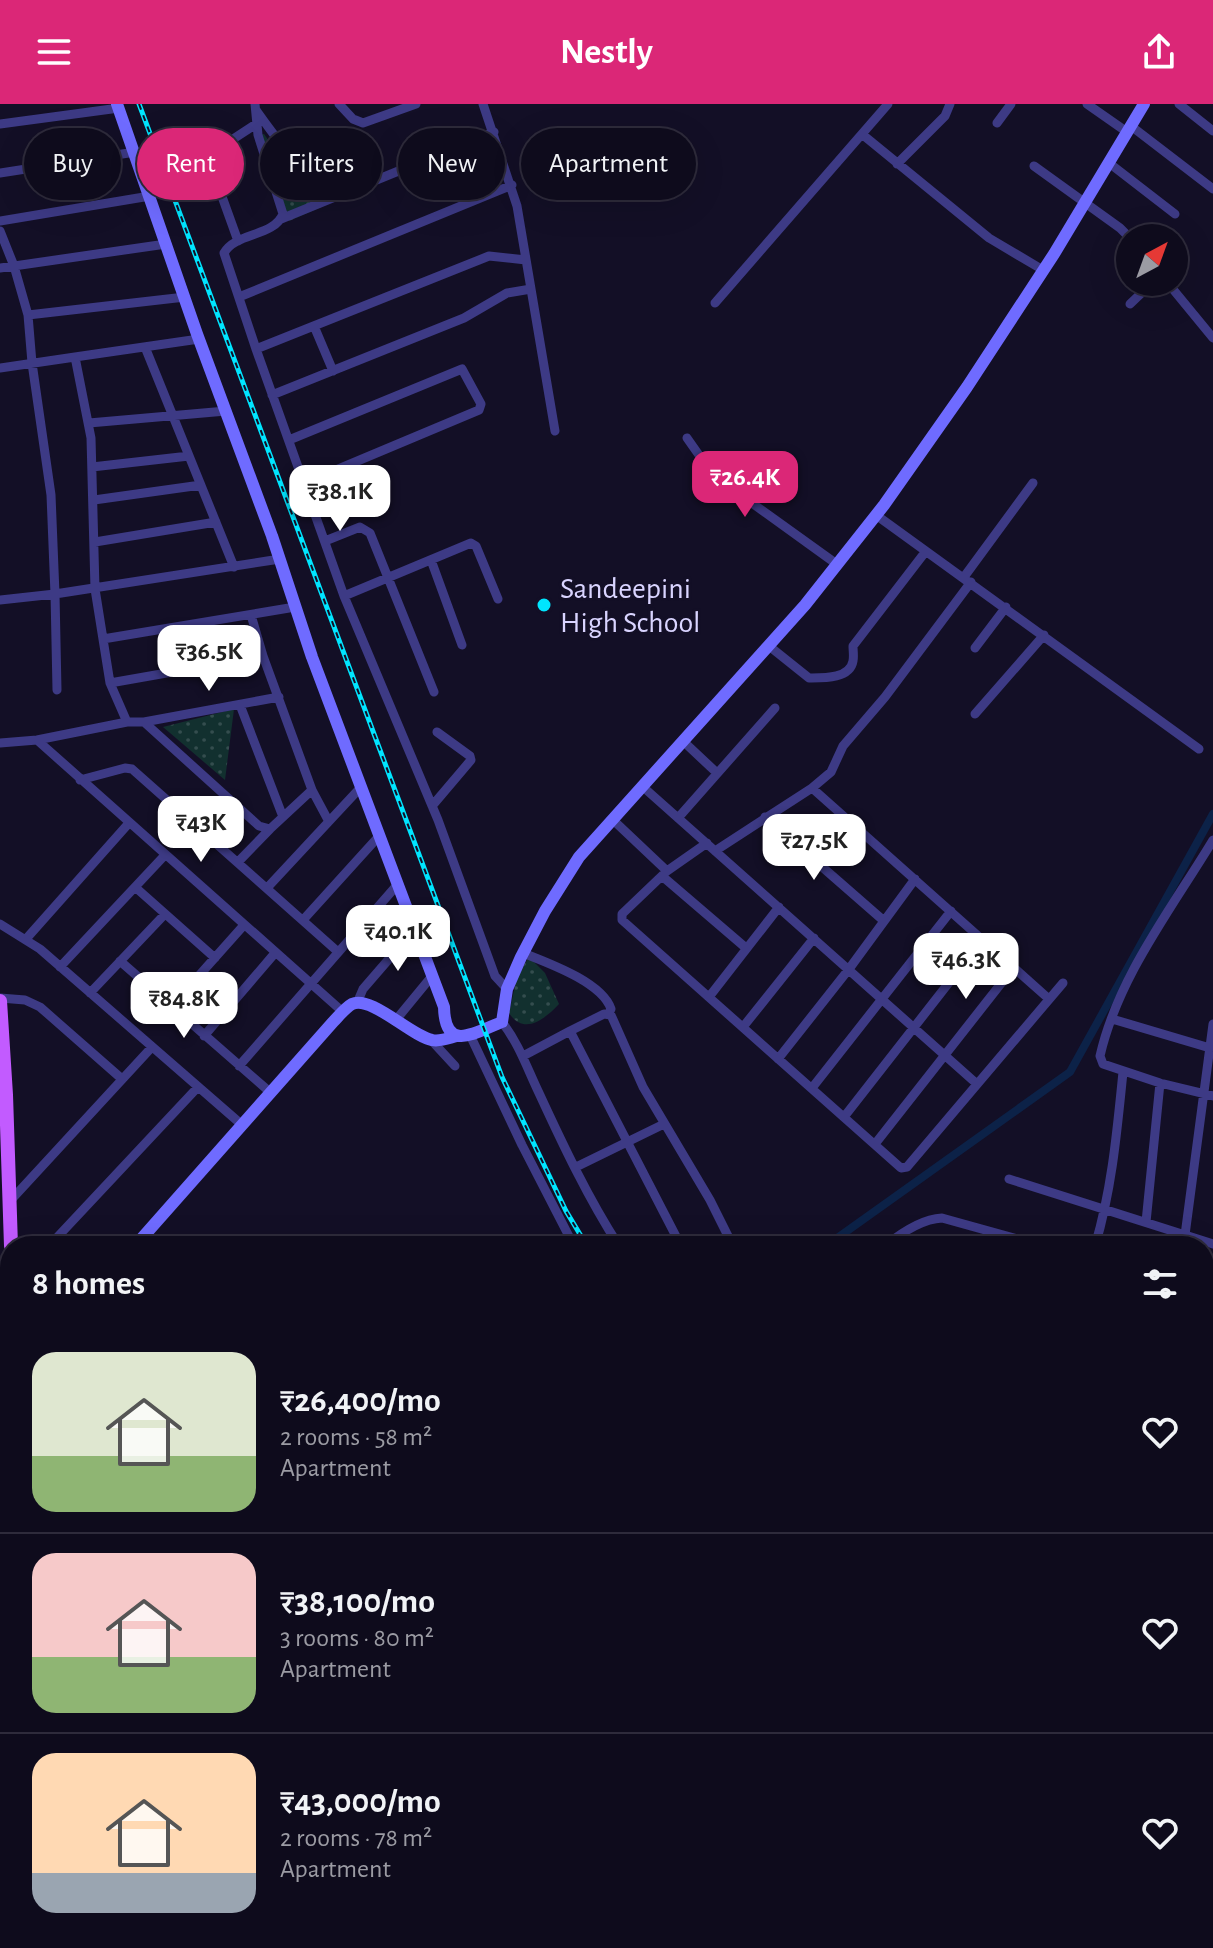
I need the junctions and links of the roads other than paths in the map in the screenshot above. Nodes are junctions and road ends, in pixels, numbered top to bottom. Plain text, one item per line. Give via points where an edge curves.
1 (339, 104) edge
2 (416, 104) edge
3 (483, 104) edge
4 (888, 104) edge
5 (950, 104) edge
6 (1011, 104) edge
7 (1087, 104) edge
8 (1144, 104) edge
9 (1179, 104) edge
10 (118, 106) edge
11 (254, 106) edge
12 (997, 123) dead end
13 (0, 124) edge
14 (256, 124) junction
15 (271, 128) edge
16 (492, 128) edge
17 (1129, 129) junction
18 (1213, 131) edge
19 (863, 135) junction
20 (135, 152) junction
21 (137, 158) edge
22 (1109, 163) junction
23 (505, 164) edge
24 (897, 164) junction
25 (1034, 166) dead end
26 (0, 173) edge
27 (512, 185) junction
28 (1213, 189) edge
29 (137, 198) edge
30 (151, 200) edge
31 (328, 200) edge
32 (1085, 202) junction
33 (1175, 214) dead end
34 (281, 219) junction
35 (0, 221) edge
36 (1116, 227) edge
37 (0, 231) edge
38 (238, 241) junction
39 (166, 244) junction
40 (526, 260) junction
41 (14, 266) junction
42 (0, 268) edge
43 (1043, 270) junction
44 (531, 289) junction
45 (1138, 296) edge
46 (1178, 296) edge
47 (185, 297) junction
48 (239, 297) junction
49 (715, 303) dead end
50 (1130, 304) dead end
51 (28, 315) junction
52 (314, 326) junction
53 (1213, 338) edge
54 (199, 339) junction
55 (145, 347) junction
56 (256, 349) junction
57 (75, 357) junction
58 (32, 363) junction
59 (0, 368) edge
60 (333, 371) junction
61 (272, 395) junction
62 (226, 411) junction
63 (174, 417) junction
64 (89, 423) junction
65 (555, 431) dead end
66 (687, 438) dead end
67 (289, 440) junction
68 (189, 456) junction
69 (92, 467) junction
70 (305, 483) junction
71 (1033, 483) dead end
72 (201, 485) junction
73 (94, 500) junction
74 (876, 515) junction
75 (216, 522) junction
76 (325, 541) junction
77 (95, 542) junction
78 (926, 551) junction
79 (280, 559) junction
80 (431, 560) junction
81 (838, 565) junction
82 (234, 567) junction
83 (388, 577) junction
84 (967, 580) junction
85 (95, 589) junction
86 (55, 594) junction
87 (344, 596) junction
88 (498, 599) dead end
89 (0, 600) edge
90 (295, 607) junction
91 (1006, 607) junction
92 (251, 615) junction
93 (1044, 635) junction
94 (103, 639) junction
95 (462, 645) dead end
96 (769, 646) junction
97 (975, 648) dead end
98 (263, 656) junction
99 (110, 683) junction
100 (57, 690) dead end
101 (434, 692) dead end
102 (279, 697) junction
103 (240, 705) junction
104 (775, 708) dead end
105 (975, 714) dead end
106 (127, 722) junction
107 (144, 722) junction
108 (437, 732) dead end
109 (37, 740) junction
110 (684, 742) junction
111 (0, 743) edge
112 (1199, 749) dead end
113 (717, 773) junction
114 (80, 780) junction
115 (642, 786) junction
116 (361, 787) junction
117 (812, 788) junction
118 (312, 790) junction
119 (432, 806) junction
120 (283, 817) junction
121 (765, 817) junction
122 (678, 818) junction
123 (612, 819) junction
124 (328, 820) junction
125 (129, 823) junction
126 (270, 829) junction
127 (380, 835) junction
128 (1213, 840) edge
129 (711, 847) junction
130 (165, 855) junction
131 (238, 862) junction
132 (665, 874) junction
133 (915, 879) junction
134 (398, 884) junction
135 (135, 887) junction
136 (267, 888) junction
137 (779, 907) junction
138 (951, 911) junction
139 (165, 914) junction
140 (303, 920) junction
141 (884, 921) junction
142 (0, 924) edge
143 (244, 925) junction
144 (414, 930) junction
145 (814, 938) junction
146 (26, 939) junction
147 (983, 939) junction
148 (746, 948) junction
149 (337, 951) junction
150 (275, 953) junction
151 (523, 953) junction
152 (215, 958) junction
153 (120, 961) junction
154 (60, 967) junction
155 (1014, 967) junction
156 (849, 969) junction
157 (432, 976) junction
158 (309, 983) junction
159 (1063, 983) dead end
160 (507, 989) junction
161 (90, 993) junction
162 (709, 997) junction
163 (883, 999) junction
164 (1049, 999) junction
165 (0, 1000) edge
166 (357, 1003) junction
167 (171, 1007) junction
168 (343, 1012) junction
169 (609, 1013) junction
170 (1112, 1019) junction
171 (395, 1021) junction
172 (502, 1022) junction
173 (1213, 1024) edge
174 (743, 1027) junction
175 (915, 1028) junction
176 (570, 1031) junction
177 (204, 1036) junction
178 (464, 1036) junction
179 (431, 1040) junction
180 (152, 1047) junction
181 (1210, 1048) junction
182 (945, 1055) junction
183 (523, 1056) junction
184 (778, 1059) junction
185 (239, 1066) junction
186 (455, 1066) dead end
187 (1123, 1072) junction
188 (122, 1079) junction
189 (1160, 1083) junction
190 (977, 1084) junction
191 (198, 1087) junction
192 (812, 1088) junction
193 (271, 1093) junction
194 (1209, 1095) edge
195 (844, 1117) junction
196 (241, 1124) junction
197 (664, 1124) junction
198 (627, 1143) junction
199 (875, 1144) junction
200 (576, 1167) junction
201 (4, 1174) edge
202 (1009, 1179) dead end
203 (11, 1200) junction
204 (1106, 1210) junction
205 (1146, 1222) junction
206 (1185, 1235) junction
207 (11, 1236) edge
208 (58, 1236) edge
209 (144, 1236) edge
210 (569, 1236) edge
211 (614, 1236) edge
212 (676, 1236) edge
213 (728, 1236) edge
214 (899, 1236) edge
215 (1007, 1236) edge
216 (1098, 1236) edge
217 (1188, 1236) edge

1 - 2 street via 363,123
3 - 16 street
4 - 19 street
5 - 24 street via 945,116
6 - 12 street
7 - 17 street
8 - 17 street
9 - 18 street
10 - 13 street
10 - 20 street
11 - 14 street
11 - 15 street
14 - 34 street via 283,210
14 - 38 street via 224,145 211,166
17 - 22 street
17 - 28 street
19 - 24 street
19 - 49 street
20 - 21 street
20 - 26 street
22 - 32 street
22 - 33 street
23 - 27 street
24 - 43 street via 996,243
25 - 32 street
27 - 40 street
27 - 48 street
29 - 35 street
30 - 39 street
31 - 34 street
32 - 36 street
32 - 43 street
34 - 38 street
37 - 41 street
38 - 48 street via 224,253
39 - 41 street
39 - 47 street
40 - 44 street
40 - 52 street via 489,256
41 - 42 street
41 - 51 street
43 - 74 street
44 - 60 street via 507,293 464,318
44 - 65 street
45 - 50 street
46 - 53 street
47 - 51 street
47 - 54 street
48 - 56 street
51 - 58 street
52 - 56 street
52 - 60 street
54 - 55 street
54 - 62 street
55 - 57 street
55 - 63 street
56 - 61 street
57 - 58 street
57 - 64 street
58 - 59 street
58 - 86 street via 51,495
60 - 61 street
61 - 67 street
62 - 63 street
62 - 79 street
63 - 64 street
63 - 68 street
64 - 69 street
66 - 81 street via 713,475
67 - 70 street
67 - 70 street via 462,369 481,404 479,410
68 - 69 street
68 - 72 street
69 - 73 street
70 - 76 street
71 - 84 street
72 - 73 street
72 - 75 street
73 - 77 street
74 - 78 street
74 - 81 street
75 - 77 street
75 - 82 street
76 - 83 street via 366,529
76 - 87 street
77 - 85 street
78 - 84 street
78 - 96 street via 853,646 853,662 844,673 809,678
79 - 82 street
79 - 90 street
80 - 83 street
80 - 88 street via 474,544
80 - 95 street
81 - 96 street
82 - 85 street
83 - 87 street
83 - 101 street
84 - 91 street
84 - 117 street via 885,697 843,746 831,772
85 - 86 street
85 - 94 street
86 - 89 street
86 - 100 street
87 - 119 street
90 - 92 street
90 - 116 street
91 - 93 street
91 - 97 street
92 - 94 street
92 - 98 street
93 - 105 street
93 - 112 street
94 - 99 street
96 - 110 street
98 - 99 street
98 - 102 street
99 - 106 street
102 - 103 street
102 - 118 street
103 - 107 street
103 - 120 street
104 - 113 street
106 - 107 street
106 - 109 street
107 - 126 street via 259,826
108 - 119 street via 471,760
109 - 111 street
109 - 114 street
110 - 113 street
110 - 115 street
113 - 122 street
114 - 125 street
114 - 131 street via 132,769
115 - 122 street
115 - 123 street
116 - 124 street
116 - 127 street
117 - 121 street
117 - 133 street
118 - 120 street
118 - 124 street
119 - 160 street via 495,976
120 - 126 street
121 - 129 street
121 - 141 street
122 - 129 street
123 - 132 street
123 - 151 street via 561,884
124 - 136 street
125 - 130 street
125 - 146 street
126 - 131 street
127 - 134 street
127 - 140 street
128 - 170 street via 1141,957
129 - 132 street
129 - 137 street
130 - 135 street
130 - 143 street
131 - 136 street
132 - 148 street
132 - 162 street via 621,917
133 - 138 street
133 - 141 street
134 - 144 street
134 - 149 street
135 - 139 street
135 - 154 street
136 - 140 street
137 - 145 street
137 - 148 street
138 - 147 street
138 - 163 street
139 - 152 street
139 - 153 street
140 - 149 street
141 - 156 street
142 - 146 street
143 - 150 street
143 - 152 street
144 - 157 street
144 - 166 street
145 - 156 street
145 - 174 street
146 - 154 street
147 - 155 street
147 - 175 street
148 - 162 street
149 - 158 street
150 - 158 street
150 - 177 street
151 - 160 street
151 - 169 street via 586,983 607,999
152 - 167 street
153 - 161 street
153 - 167 street
154 - 161 street
155 - 164 street
155 - 182 street
156 - 163 street
156 - 184 street
157 - 171 street
157 - 178 street via 445,1025 453,1035
158 - 168 street
158 - 185 street
159 - 164 street
160 - 172 street
161 - 180 street
162 - 174 street
163 - 175 street
163 - 192 street
164 - 190 street
165 - 188 street via 25,1000 40,1007
165 - 201 main road
166 - 168 street
166 - 171 street via 373,1006
167 - 177 street
168 - 193 street
169 - 176 street
169 - 197 street
170 - 181 street
170 - 187 street via 1100,1060
171 - 179 street
172 - 178 street
172 - 183 street
173 - 181 street
174 - 184 street
175 - 182 street
175 - 195 street
176 - 183 street
176 - 198 street
177 - 185 street
178 - 179 street
178 - 210 street
179 - 186 street
180 - 188 street
180 - 191 street
181 - 194 street
182 - 190 street
182 - 199 street
183 - 200 street
184 - 192 street
185 - 193 street
187 - 189 street
187 - 204 street
188 - 203 street
189 - 194 street
189 - 205 street
190 - 199 street via 907,1167 901,1168
191 - 196 street
191 - 208 street
192 - 195 street
193 - 196 street
194 - 206 street
195 - 199 street
196 - 209 street
197 - 198 street
197 - 213 street
198 - 200 street
198 - 212 street
200 - 211 street
201 - 203 main road
202 - 204 street
203 - 207 main road
204 - 205 street
204 - 216 street
205 - 206 street
206 - 217 street
214 - 215 street via 942,1218

